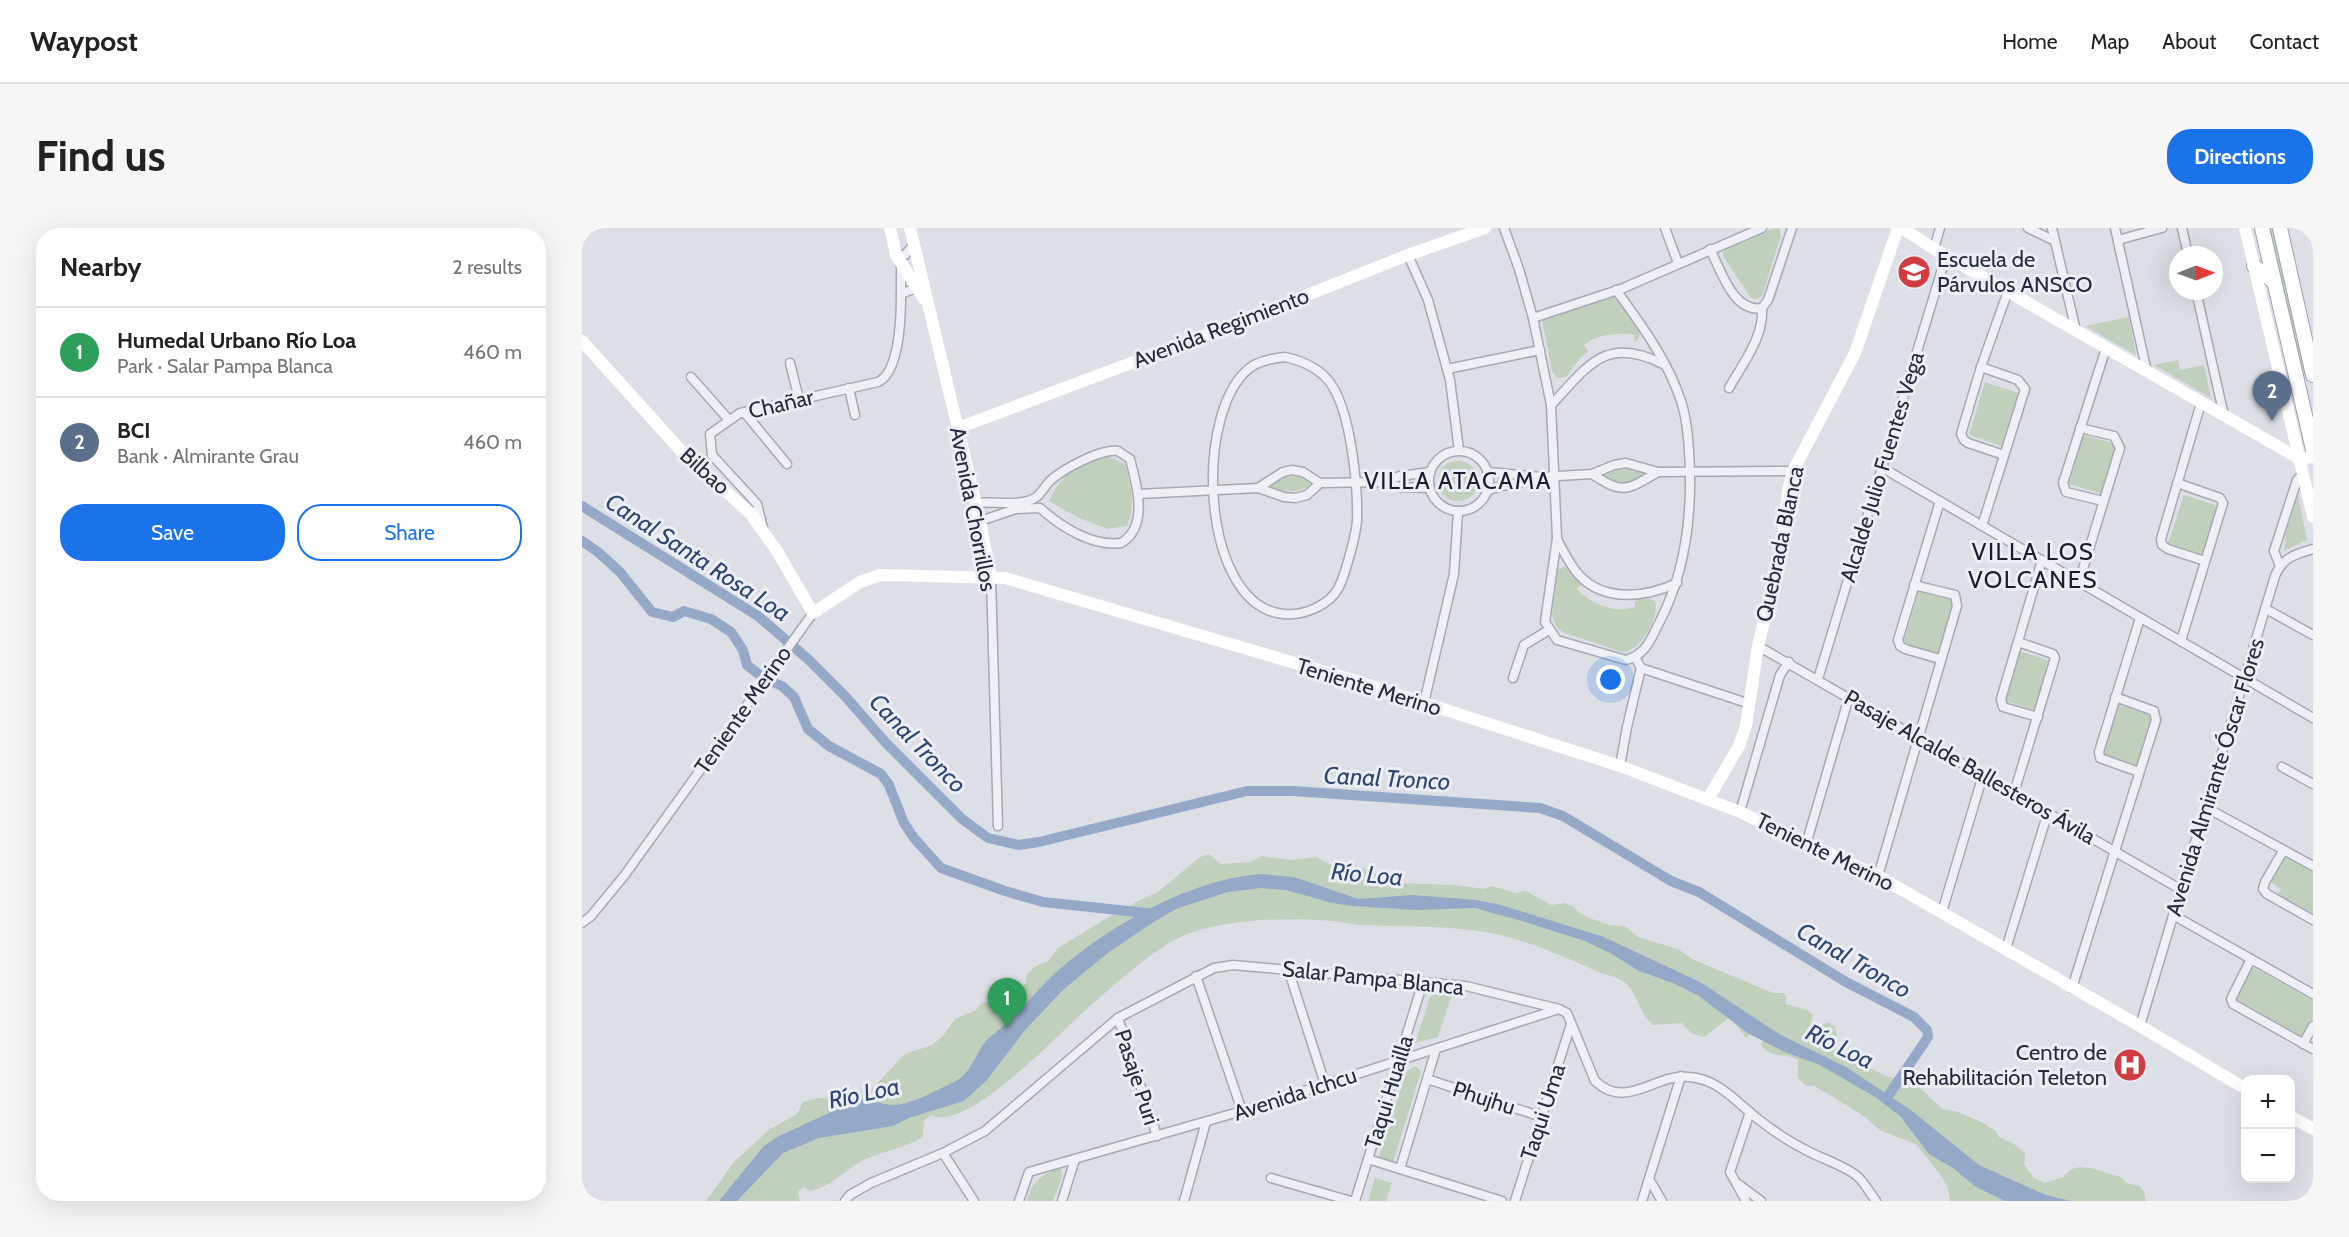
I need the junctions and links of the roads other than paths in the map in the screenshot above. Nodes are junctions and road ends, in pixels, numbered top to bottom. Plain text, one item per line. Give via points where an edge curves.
1 (890, 228) edge
2 (910, 228) edge
3 (1485, 228) edge
4 (1504, 228) edge
5 (1665, 228) edge
6 (1762, 228) edge
7 (1792, 228) edge
8 (1900, 228) edge
9 (1940, 228) edge
10 (2028, 228) edge
11 (2052, 228) edge
12 (2115, 228) edge
13 (2162, 228) edge
14 (2182, 228) edge
15 (2245, 228) edge
16 (2262, 228) edge
17 (2280, 228) edge
18 (2118, 240) junction
19 (2055, 241) junction
20 (914, 244) junction
21 (2186, 246) edge
22 (1710, 249) junction
23 (1934, 249) junction
24 (1408, 255) junction
25 (1946, 256) junction
26 (899, 259) junction
27 (1678, 263) junction
28 (2254, 266) junction
29 (2274, 282) junction
30 (916, 288) junction
31 (1616, 290) junction
32 (2008, 291) junction
33 (901, 294) junction
34 (2198, 300) edge
35 (928, 303) junction
36 (1762, 308) junction
37 (1533, 318) junction
38 (2076, 331) junction
39 (582, 341) edge
40 (2106, 348) junction
41 (1540, 350) junction
42 (790, 363) dead end
43 (1665, 365) junction
44 (1981, 367) junction
45 (1447, 369) junction
46 (2147, 372) junction
47 (2313, 375) edge
48 (691, 378) dead end
49 (849, 388) junction
50 (1729, 388) dead end
51 (799, 399) junction
52 (2201, 403) junction
53 (1551, 405) junction
54 (744, 412) junction
55 (855, 415) dead end
56 (2224, 417) junction
57 (728, 419) junction
58 (958, 428) junction
59 (2080, 428) junction
60 (1459, 450) junction
61 (2313, 450) edge
62 (2004, 455) junction
63 (2313, 457) edge
64 (2300, 459) junction
65 (787, 464) dead end
66 (1881, 467) junction
67 (1690, 471) junction
68 (1793, 471) junction
69 (1430, 472) junction
70 (1488, 472) junction
71 (1658, 472) junction
72 (1592, 474) junction
73 (2303, 474) junction
74 (1555, 475) junction
75 (1542, 477) junction
76 (1354, 482) junction
77 (1383, 482) junction
78 (1320, 483) junction
79 (2178, 483) junction
80 (1258, 488) junction
81 (1429, 488) junction
82 (1213, 489) junction
83 (1488, 491) junction
84 (1138, 494) junction
85 (1039, 495) junction
86 (1940, 501) junction
87 (2103, 501) junction
88 (975, 503) junction
89 (1040, 508) junction
90 (1458, 512) junction
91 (2313, 518) edge
92 (980, 521) junction
93 (1982, 526) junction
94 (764, 531) junction
95 (1557, 538) junction
96 (2313, 549) edge
97 (2042, 560) junction
98 (2205, 561) junction
99 (2280, 566) junction
100 (990, 578) junction
101 (2079, 582) junction
102 (1677, 583) junction
103 (1914, 585) junction
104 (2266, 609) junction
105 (813, 613) junction
106 (2140, 618) junction
107 (1549, 630) junction
108 (2313, 635) edge
109 (2181, 641) junction
110 (2018, 642) junction
111 (1758, 646) junction
112 (1635, 657) junction
113 (1940, 659) junction
114 (1789, 662) junction
115 (1641, 668) junction
116 (1514, 678) dead end
117 (2244, 678) junction
118 (1818, 679) junction
119 (1849, 697) junction
120 (2115, 697) junction
121 (1424, 703) junction
122 (1750, 704) junction
123 (2038, 717) junction
124 (2313, 718) edge
125 (1919, 738) junction
126 (1620, 766) junction
127 (2282, 767) dead end
128 (2139, 772) junction
129 (1983, 775) junction
130 (2312, 781) edge
131 (2014, 793) junction
132 (1708, 799) junction
133 (2207, 808) junction
134 (1740, 812) junction
135 (2048, 812) junction
136 (998, 826) dead end
137 (1807, 841) junction
138 (2114, 851) junction
139 (2283, 851) junction
140 (2313, 866) edge
141 (1878, 876) junction
142 (2180, 889) junction
143 (1942, 912) junction
144 (2173, 915) junction
145 (2313, 920) edge
146 (582, 923) edge
147 (2006, 949) junction
148 (2251, 959) junction
149 (1288, 969) junction
150 (1196, 976) junction
151 (1423, 982) junction
152 (2073, 988) junction
153 (2313, 994) edge
154 (1559, 1009) junction
155 (1118, 1018) junction
156 (1571, 1024) junction
157 (2140, 1026) junction
158 (2313, 1026) edge
159 (2303, 1044) junction
160 (1436, 1049) junction
161 (2313, 1049) edge
162 (1400, 1060) junction
163 (1681, 1076) junction
164 (1427, 1079) junction
165 (1325, 1084) junction
166 (2241, 1086) edge
167 (1242, 1111) junction
168 (1750, 1112) junction
169 (1542, 1117) junction
170 (2295, 1119) edge
171 (1206, 1122) junction
172 (2313, 1129) edge
173 (1157, 1136) junction
174 (943, 1153) junction
175 (1075, 1159) junction
176 (1368, 1159) junction
177 (1400, 1169) junction
178 (1271, 1178) dead end
179 (1649, 1179) junction
180 (1736, 1182) junction
181 (850, 1199) edge
182 (974, 1201) edge
183 (1020, 1201) edge
184 (1062, 1201) edge
185 (1184, 1201) edge
186 (1353, 1201) edge
187 (1502, 1201) edge
188 (1515, 1201) edge
189 (1642, 1201) edge
190 (1662, 1201) edge
191 (1746, 1201) edge
192 (1761, 1201) edge
193 (1876, 1201) edge

1 - 26 street
2 - 20 street, Avenida Chorrillos
3 - 24 street, Avenida Regimiento
4 - 37 street
5 - 27 street
6 - 22 street
7 - 36 street
8 - 23 street
8 - 68 street, Quebrada Blanca via 1855,353
9 - 23 street
10 - 19 street
11 - 19 street
12 - 18 street
13 - 18 street
14 - 21 street
15 - 28 street
16 - 29 main road
17 - 47 main road
18 - 46 street
19 - 38 street
20 - 26 street
20 - 35 street, Avenida Chorrillos
22 - 27 street
22 - 36 street via 1734,295 1745,307
23 - 25 street
24 - 45 street via 1428,300
24 - 58 street, Avenida Regimiento
25 - 32 street
25 - 66 street, Alcalde Julio Fuentes Vega
26 - 30 street
26 - 33 street, Chañar
27 - 31 street
28 - 29 main road
28 - 64 street
29 - 61 main road
30 - 33 street
30 - 35 street
31 - 37 street
31 - 43 street
32 - 38 street
32 - 44 street
33 - 49 street, Chañar via 901,330 887,375 878,382
34 - 56 street
35 - 58 street, Avenida Chorrillos
36 - 50 street via 1759,335
37 - 41 street
38 - 40 street
39 - 94 street, Bilbao via 684,454 738,501
40 - 46 street
40 - 59 street
41 - 45 street
41 - 53 street
42 - 51 street
43 - 53 street via 1634,352 1604,355 1579,373
43 - 67 street via 1682,402
44 - 62 street via 1961,434 1968,443
44 - 62 street via 2018,380 2025,389
45 - 60 street
46 - 52 street
48 - 57 street
49 - 51 street, Chañar
49 - 55 street
51 - 54 street, Chañar
52 - 56 street
52 - 79 street
53 - 74 street
54 - 57 street, Chañar
54 - 65 street
56 - 64 street
57 - 94 street, Chañar via 710,434 712,455 756,504
58 - 88 street, Avenida Chorrillos
59 - 87 street via 2114,436 2119,442
59 - 87 street via 2063,483 2066,492
60 - 69 street via 1441,456
60 - 70 street via 1477,456
62 - 93 street
63 - 64 street
64 - 73 street
66 - 86 street
66 - 118 street, Alcalde Julio Fuentes Vega
67 - 68 street
67 - 71 street
67 - 102 street via 1685,550
68 - 111 street, Quebrada Blanca via 1782,550
69 - 77 street
69 - 81 street
70 - 75 street
70 - 83 street
71 - 72 street via 1626,463
71 - 72 street via 1620,489
72 - 74 street
73 - 91 street
73 - 99 street via 2297,480 2274,551
74 - 75 street
74 - 95 street
75 - 83 street
76 - 77 street
76 - 78 street
76 - 82 street via 1347,425 1332,385 1308,364 1277,358 1253,366 1230,395 1216,442
76 - 82 street via 1357,523 1339,587 1315,609 1284,614 1266,609 1242,591 1224,552
77 - 81 street
78 - 80 street via 1307,495 1295,498
78 - 80 street via 1292,470
79 - 98 street via 2162,545
79 - 98 street via 2223,502
80 - 82 street
81 - 90 street via 1440,505
82 - 84 street
83 - 90 street via 1476,506
84 - 85 street via 1130,459 1112,450 1068,468
84 - 89 street via 1136,528 1129,538 1117,544 1076,533
85 - 88 street via 1022,502
85 - 89 street
86 - 93 street
86 - 103 street
87 - 101 street
88 - 92 street, Avenida Chorrillos
89 - 92 street via 1016,509
90 - 121 street via 1454,574
92 - 100 street, Avenida Chorrillos
93 - 97 street
94 - 105 street, Bilbao
95 - 102 street via 1579,575 1602,590 1618,595 1657,592
95 - 107 street via 1545,612
96 - 99 street via 2290,556
97 - 101 street
97 - 110 street
98 - 109 street
99 - 104 street, Avenida Almirante Óscar Flores
100 - 105 street, Teniente Merino via 880,574 860,582
100 - 121 street, Teniente Merino via 1005,578
100 - 136 street, Avenida Chorrillos
101 - 106 street
102 - 112 street via 1647,647
103 - 113 street via 1898,640 1900,646
103 - 113 street via 1955,595 1958,600
104 - 108 street
104 - 117 street, Avenida Almirante Óscar Flores
105 - 146 street, Teniente Merino via 624,876
106 - 109 street
106 - 120 street
107 - 112 street via 1557,640 1615,658
107 - 116 street via 1524,645
109 - 117 street
110 - 123 street via 2055,658
110 - 123 street via 2001,704
111 - 114 street, Pasaje Alcalde Ballesteros Ávila
111 - 122 street, Quebrada Blanca
112 - 115 street
113 - 125 street
114 - 118 street, Pasaje Alcalde Ballesteros Ávila
114 - 134 street via 1780,675
115 - 122 street
115 - 126 street
117 - 124 street
117 - 133 street, Avenida Almirante Óscar Flores
118 - 119 street, Pasaje Alcalde Ballesteros Ávila
119 - 125 street, Pasaje Alcalde Ballesteros Ávila
119 - 137 street
120 - 128 street via 2100,758
120 - 128 street via 2156,715
121 - 126 street, Teniente Merino
122 - 132 street, Quebrada Blanca via 1738,746
123 - 131 street
125 - 129 street, Pasaje Alcalde Ballesteros Ávila
125 - 141 street
126 - 132 street, Teniente Merino
127 - 130 street
128 - 138 street
129 - 131 street, Pasaje Alcalde Ballesteros Ávila
129 - 143 street
131 - 135 street, Pasaje Alcalde Ballesteros Ávila
132 - 134 street, Teniente Merino
133 - 139 street
133 - 142 street, Avenida Almirante Óscar Flores
134 - 137 street, Teniente Merino
135 - 138 street, Pasaje Alcalde Ballesteros Ávila
135 - 147 street
137 - 141 street, Teniente Merino
138 - 142 street, Pasaje Alcalde Ballesteros Ávila
138 - 152 street
139 - 140 street
139 - 145 street via 2263,889
141 - 143 street, Teniente Merino
142 - 144 street, Avenida Almirante Óscar Flores
143 - 147 street, Teniente Merino
144 - 148 street
144 - 157 street, Avenida Almirante Óscar Flores
147 - 152 street, Teniente Merino
148 - 153 street
148 - 159 street via 2232,993 2233,1004
149 - 150 street, Salar Pampa Blanca via 1233,965
149 - 151 street, Salar Pampa Blanca
149 - 165 street
150 - 155 street, Salar Pampa Blanca
150 - 167 street
151 - 154 street, Salar Pampa Blanca via 1466,986
151 - 162 street, Taqui Huailla
152 - 157 street, Teniente Merino
154 - 156 street via 1567,1012
154 - 160 street, Avenida Ichcu
155 - 173 street, Pasaje Puri
155 - 174 street, Salar Pampa Blanca via 985,1131
156 - 163 street via 1595,1081 1604,1088 1626,1093
156 - 169 street, Taqui Uma
157 - 166 street, Teniente Merino
158 - 159 street
159 - 161 street
160 - 162 street, Avenida Ichcu
160 - 164 street, Taqui Huailla
162 - 165 street, Avenida Ichcu
162 - 176 street, Taqui Huailla
163 - 168 street via 1726,1090
163 - 179 street
164 - 169 street, Phujhu
164 - 177 street, Taqui Huailla
165 - 167 street, Avenida Ichcu
167 - 171 street, Avenida Ichcu
168 - 180 street via 1730,1172
168 - 193 street via 1803,1149 1856,1175
169 - 188 street, Taqui Uma
170 - 172 street
171 - 173 street, Avenida Ichcu
171 - 185 street
173 - 175 street, Avenida Ichcu
174 - 181 street, Salar Pampa Blanca via 872,1183
174 - 182 street
175 - 183 street, Avenida Ichcu via 1029,1173
175 - 184 street
176 - 177 street
176 - 186 street, Taqui Huailla
177 - 187 street
178 - 186 street
179 - 189 street
179 - 190 street
180 - 191 street
180 - 192 street

